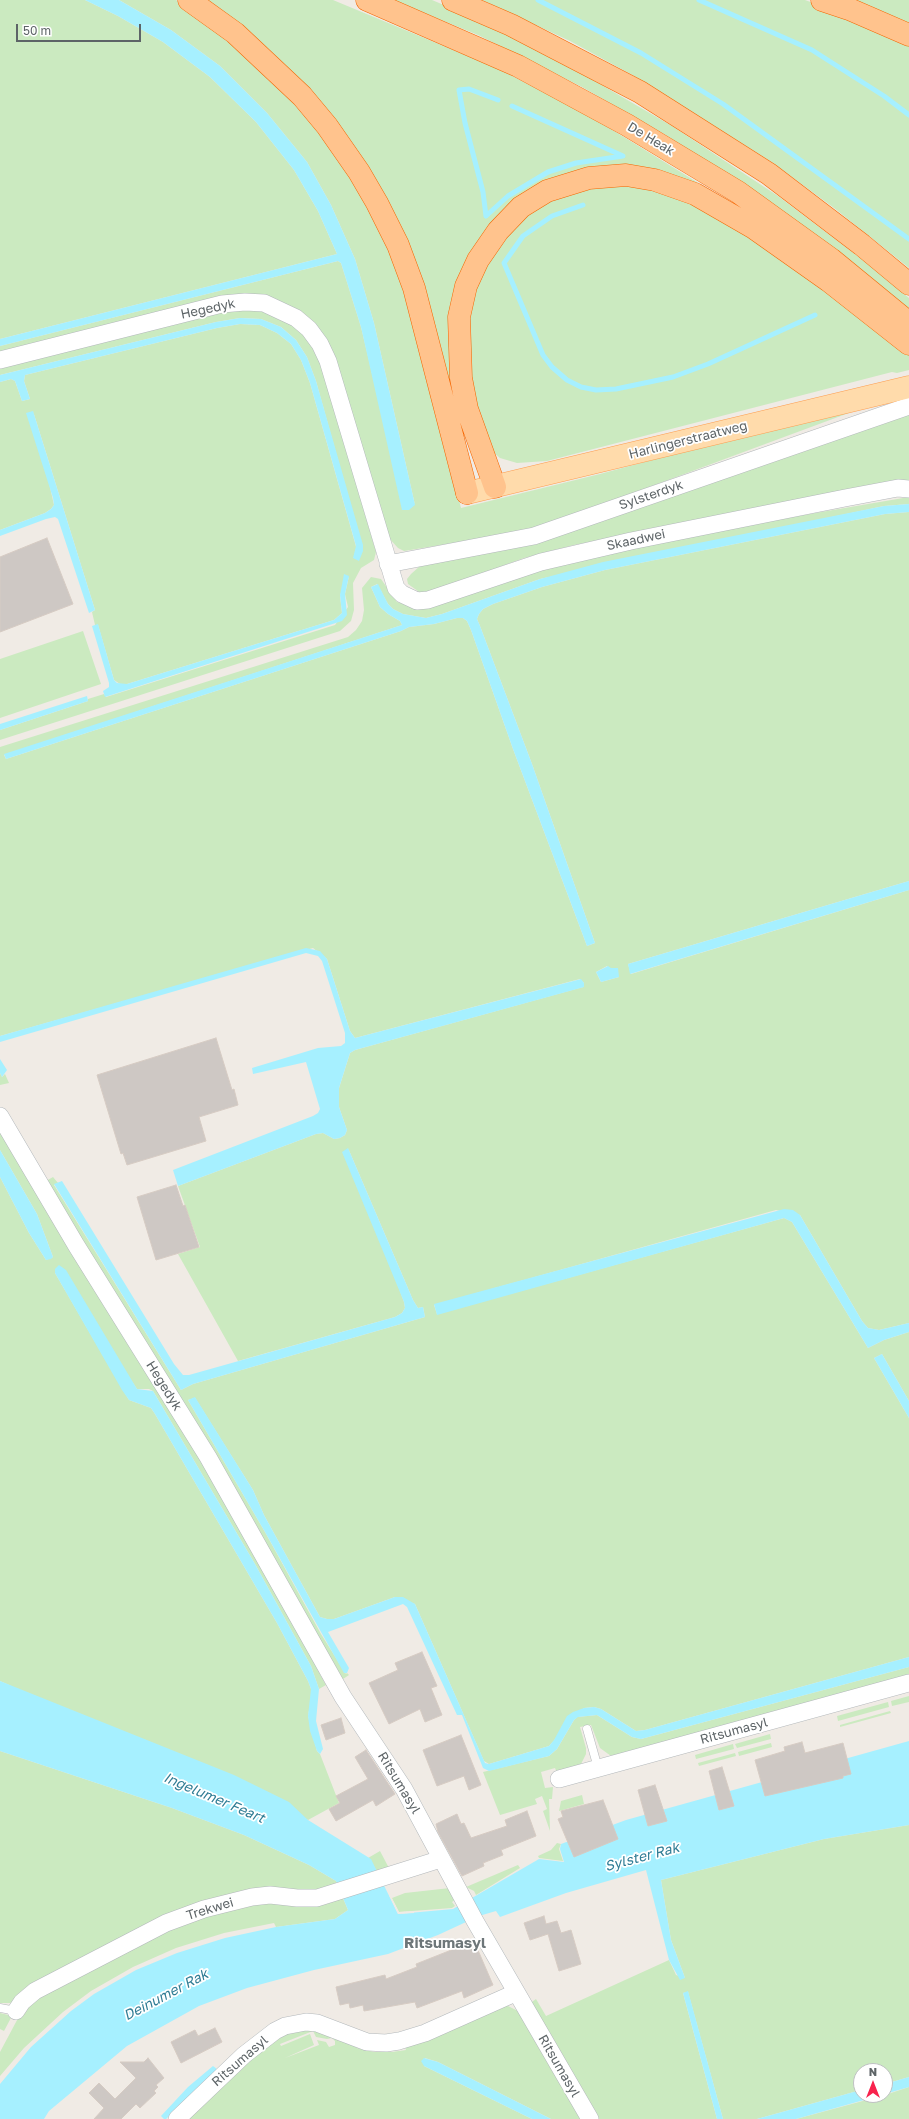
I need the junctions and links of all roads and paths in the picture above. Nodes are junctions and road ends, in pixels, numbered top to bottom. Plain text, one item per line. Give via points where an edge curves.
1 (189, 0) edge
2 (366, 0) edge
3 (453, 0) edge
4 (822, 0) edge
5 (909, 35) edge
6 (909, 284) edge
7 (909, 323) edge
8 (909, 344) edge
9 (0, 360) edge
10 (909, 387) edge
11 (909, 406) edge
12 (495, 487) junction
13 (909, 489) edge
14 (467, 493) joint
15 (388, 564) junction
16 (0, 1116) edge
17 (322, 1660) joint
18 (909, 1683) edge
19 (587, 1729) dead end
20 (598, 1768) junction
21 (559, 1779) dead end
22 (441, 1859) junction
23 (515, 1993) junction
24 (8, 2010) edge
25 (176, 2119) edge
26 (590, 2119) edge

1 - 14 highway via 236,33 302,96 327,126 377,203 398,245 414,288
2 - 7 highway, De Heak via 518,66 627,124 738,192 831,259
3 - 6 highway via 511,25 640,92 769,174
4 - 5 highway
8 - 12 highway via 760,233 695,194 655,180 626,175 588,178 547,191 521,207 498,231 482,254 466,286 459,317 460,378 467,409
9 - 15 street, Hegedyk via 222,304 264,303 281,310 309,329 328,361
10 - 12 main road, Harlingerstraatweg
11 - 15 street, Sylsterdyk via 534,536
12 - 14 main road, Harlingerstraatweg
13 - 15 street, Skaadwei via 898,488 631,541 541,562 428,600 418,601 402,594 396,588
16 - 17 street, Hegedyk via 72,1239 208,1457
17 - 22 street, Ritsumasyl via 343,1697 404,1789
18 - 20 street, Ritsumasyl
19 - 20 lane
20 - 21 street, Ritsumasyl
22 - 23 street, Ritsumasyl
22 - 24 street, Trekwei via 327,1895 309,1898 270,1895 252,1897 204,1909 166,1923 35,1991
23 - 25 street, Ritsumasyl via 425,2033 392,2042 367,2042 317,2023 306,2022 285,2026 244,2054
23 - 26 street, Ritsumasyl

